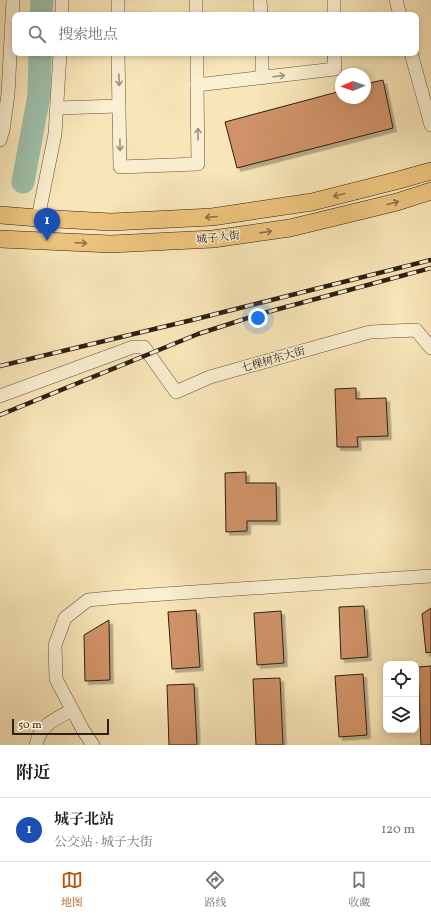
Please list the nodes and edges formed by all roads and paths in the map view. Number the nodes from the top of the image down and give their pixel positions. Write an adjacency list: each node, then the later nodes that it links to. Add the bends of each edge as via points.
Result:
1 (13, 0): 8 (street)
2 (62, 0): 9 (street)
3 (118, 0): 10 (street)
4 (196, 0): 11 (street)
5 (260, 0): 12 (street)
6 (334, 0): 13 (street)
7 (396, 0): 14 (street)
8 (12, 12)
9 (62, 12)
10 (118, 12)
11 (196, 12)
12 (261, 12)
13 (334, 12)
14 (399, 12)
15 (12, 19): 27 (street, via 8,94)
16 (60, 56): 25 (street)
17 (118, 56): 24 (street, one-way to 24)
18 (197, 56): 23 (street)
19 (262, 56): 22 (street)
20 (334, 56): 22 (street, one-way to 20, via 334,69)
21 (412, 56): 26 (street)
22 (262, 78): 23 (street)
23 (197, 86): 24 (street, one-way to 23, via 120,167 198,164)
24 (119, 106): 25 (street)
25 (57, 108): 31 (street, via 55,134)
26 (431, 125)
27 (0, 140)
28 (431, 171): 31 (main road, 城子大街, one-way to 31, via 312,202 212,217 111,222)
29 (431, 191): 32 (main road, 城子大街, one-way to 29, via 111,244 213,239 290,228 397,202)
30 (0, 215): 31 (main road, 城子大街)
31 (38, 218)
32 (0, 239)
33 (431, 348): 34 (street, 七棵树东大街, via 416,330 370,332 210,377 176,392 144,347 132,347)
34 (0, 396)
35 (431, 576): 36 (street, via 88,600 65,618 55,645 56,679)
36 (72, 710): 37 (street, via 48,723); 38 (street)
37 (36, 745)
38 (93, 745)

